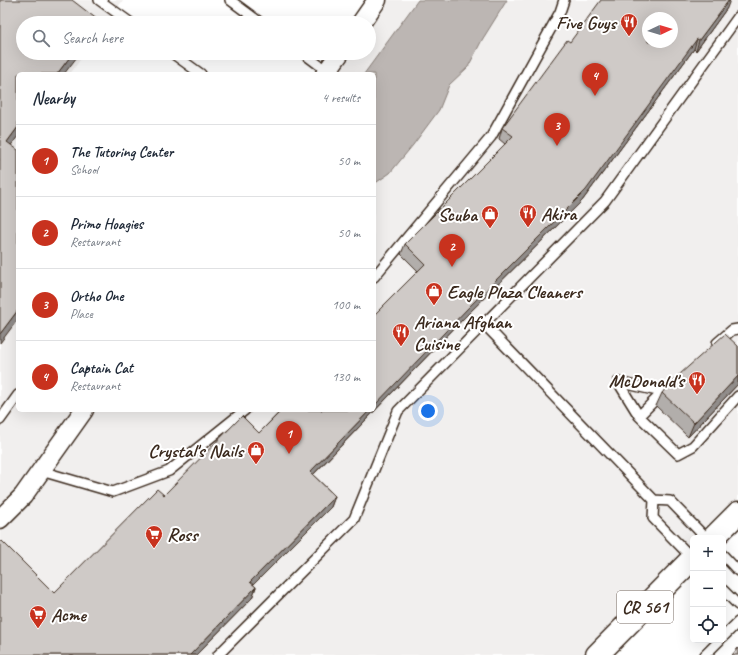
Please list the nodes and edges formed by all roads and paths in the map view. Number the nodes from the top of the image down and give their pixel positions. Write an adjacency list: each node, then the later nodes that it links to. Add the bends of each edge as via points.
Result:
1 (99, 0): 5 (lane)
2 (230, 0): 6 (lane)
3 (377, 0): 7 (street)
4 (564, 0): 14 (lane, via 560,12 491,137)
5 (121, 16)
6 (252, 16)
7 (366, 16)
8 (738, 17): 15 (lane, via 605,201)
9 (182, 60): 12 (lane)
10 (311, 60): 13 (lane)
11 (335, 60): 13 (street)
12 (198, 72)
13 (326, 72)
14 (376, 275)
15 (484, 324): 27 (lane); 41 (lane, via 398,411 354,519)
16 (738, 329): 17 (lane, via 732,330)
17 (709, 351)
18 (674, 382): 19 (lane)
19 (662, 392): 24 (lane); 24 (lane, via 618,382)
20 (738, 396): 24 (lane, via 693,446 678,454)
21 (16, 399): 25 (lane)
22 (83, 412): 26 (street)
23 (243, 412): 26 (lane, via 169,471 113,492)
24 (638, 416)
25 (0, 420)
26 (41, 471): 29 (street, via 23,496)
27 (654, 500): 30 (lane, via 670,501); 32 (lane, via 653,518)
28 (738, 513): 31 (main road)
29 (0, 519)
30 (703, 535)
31 (716, 535)
32 (690, 556)
33 (726, 558): 35 (lane)
34 (690, 562): 42 (main road, CR 561)
35 (738, 571)
36 (726, 593): 37 (lane)
37 (738, 605)
38 (738, 622): 39 (lane)
39 (726, 634)
40 (717, 643): 43 (lane)
41 (218, 655)
42 (597, 655)
43 (705, 655)

